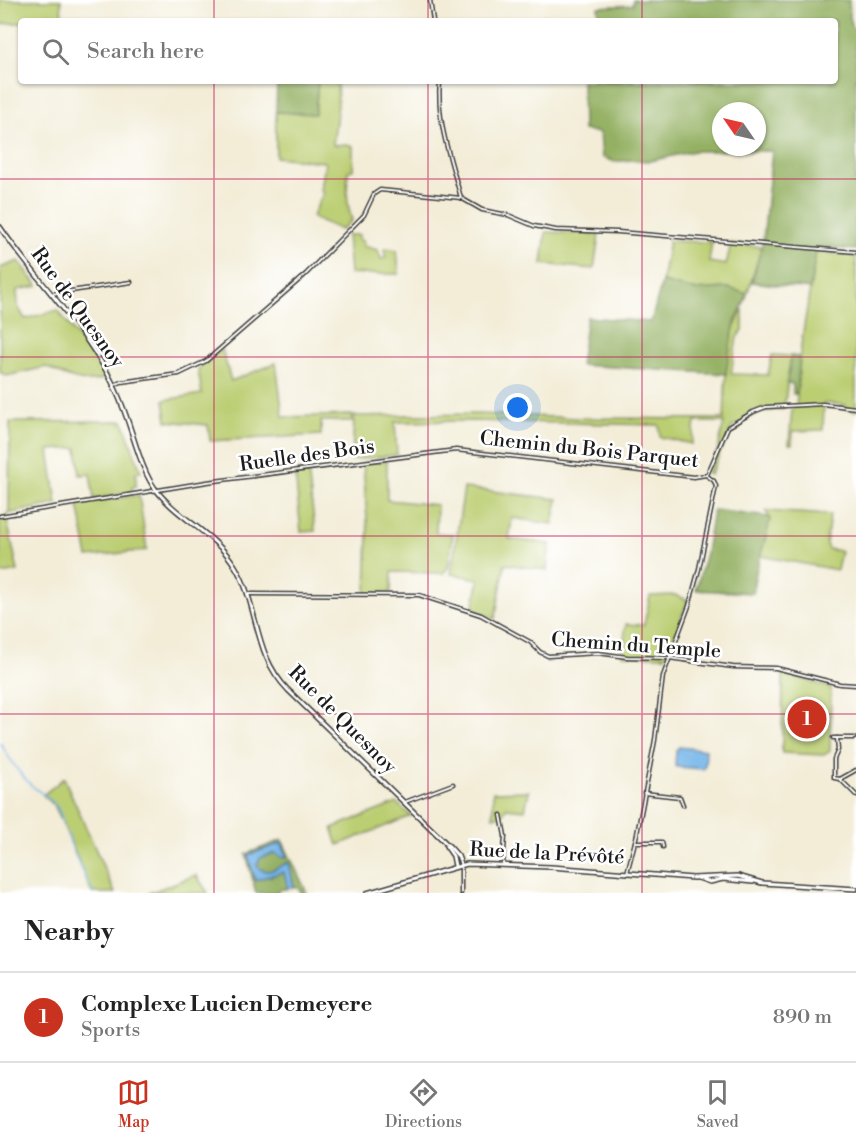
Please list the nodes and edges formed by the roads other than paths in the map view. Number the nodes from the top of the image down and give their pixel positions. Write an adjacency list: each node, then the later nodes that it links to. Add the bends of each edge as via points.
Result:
1 (430, 0): 2 (street)
2 (433, 18)
3 (440, 84): 4 (street, via 441,120)
4 (461, 198): 6 (street, via 482,210 556,230); 9 (street, via 378,191 366,212 296,283 200,365 179,374)
5 (0, 227): 8 (street, Rue de Quesnoy)
6 (856, 252)
7 (131, 282): 8 (street)
8 (51, 294): 9 (street, Rue de Quesnoy)
9 (114, 385): 13 (street, Rue de Quesnoy, via 145,473)
10 (856, 408): 12 (street, Chemin du Bois Parquet, via 823,404 758,410 727,428)
11 (462, 450): 12 (street, Chemin du Bois Parquet); 13 (street, Ruelle des Bois)
12 (706, 475): 16 (street, via 716,486 707,535 690,601)
13 (156, 490): 14 (street, Ruelle des Bois); 15 (street, Rue de Quesnoy, via 228,556)
14 (0, 516)
15 (247, 594): 16 (street, Chemin du Temple, via 419,595 478,613 548,656 595,653); 24 (street, Rue de Quesnoy, via 273,672)
16 (669, 658): 17 (street, Chemin du Temple, via 734,667 783,668); 22 (street)
17 (856, 685)
18 (854, 738): 20 (street, via 835,738 834,778)
19 (856, 770): 20 (street)
20 (840, 778): 23 (street)
21 (453, 784): 24 (street)
22 (644, 793): 25 (street, via 680,797); 28 (street)
23 (856, 795)
24 (404, 803): 27 (street, Rue de Quesnoy)
25 (683, 805)
26 (501, 815): 31 (street, via 505,836)
27 (436, 834): 30 (street, Rue de Quesnoy, via 456,853); 32 (street, Rue de Quesnoy, via 452,854)
28 (635, 842): 29 (street, via 662,842); 33 (street)
29 (663, 847)
30 (461, 864): 31 (street, Rue de la Prévôté); 32 (street, Rue de la Prévôté); 39 (street)
31 (503, 865): 33 (street, Rue de la Prévôté)
32 (455, 866): 34 (street, Rue de la Prévôté)
33 (627, 873): 35 (street, Rue de la Prévôté, via 710,882 723,879)
34 (384, 888): 37 (street, Rue de la Prévôté); 38 (street)
35 (836, 888): 36 (street, Rue de la Prévôté); 40 (street)
36 (856, 889)
37 (367, 893)
38 (386, 893)
39 (460, 893)
40 (836, 893)

